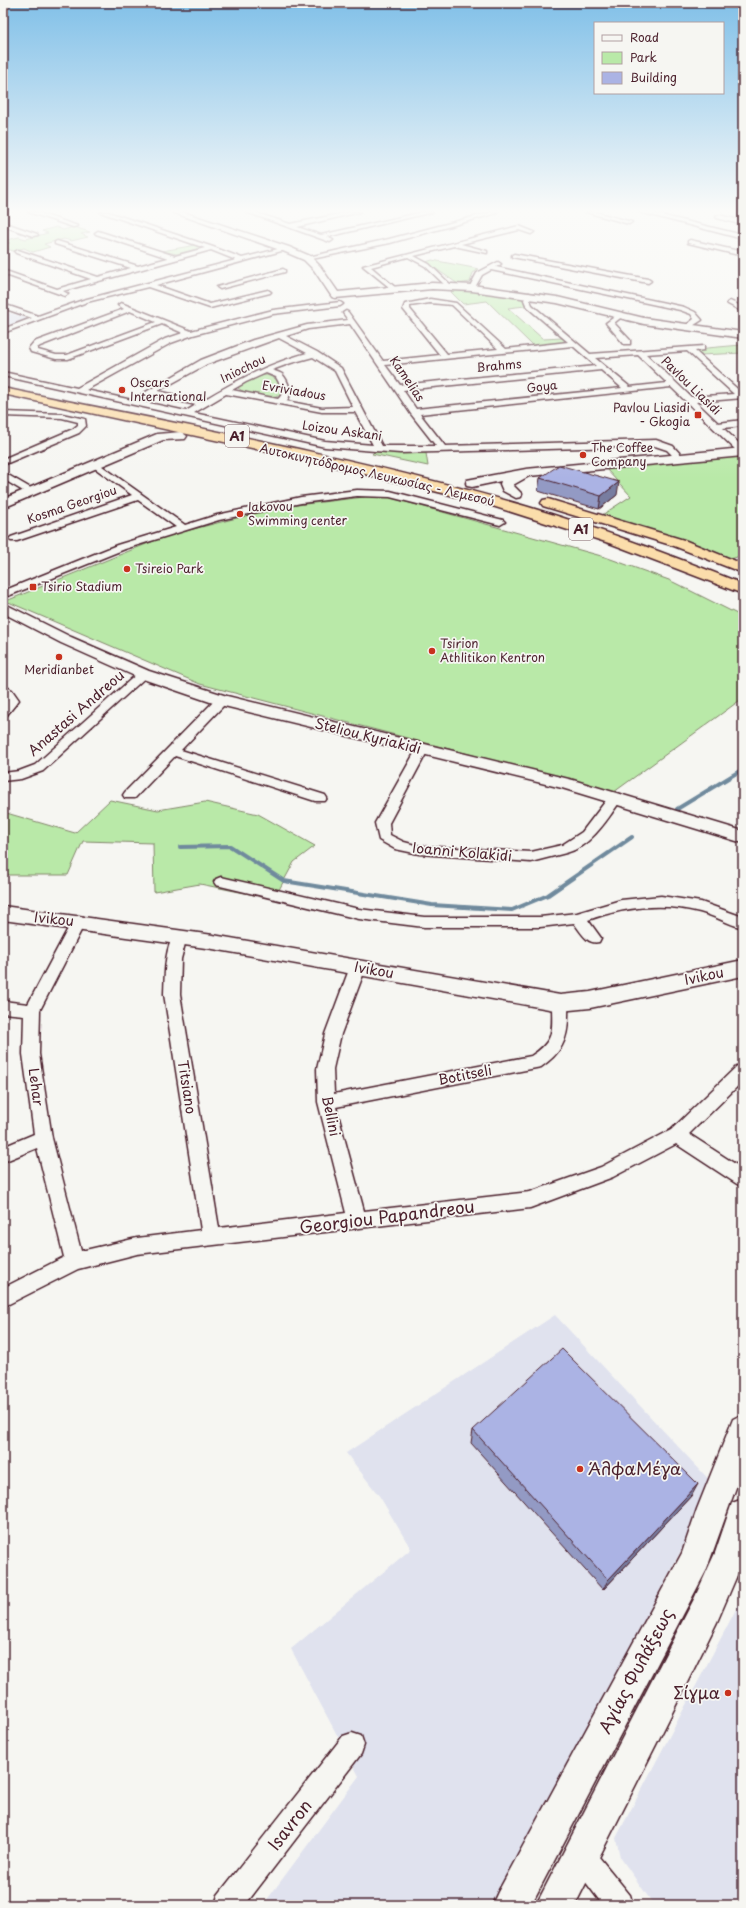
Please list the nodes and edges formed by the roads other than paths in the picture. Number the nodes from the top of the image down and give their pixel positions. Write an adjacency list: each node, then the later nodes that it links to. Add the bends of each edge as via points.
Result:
1 (85, 301): 19 (street)
2 (113, 301): 15 (street)
3 (196, 301): 4 (street, via 210,306)
4 (235, 301)
5 (338, 301): 12 (street, Kamelias)
6 (436, 301): 35 (street, via 407,305 406,309)
7 (447, 301): 31 (street, via 454,304)
8 (527, 301): 28 (street, via 529,306)
9 (561, 301): 18 (street)
10 (649, 301): 22 (street, via 693,313 698,320)
11 (282, 302): 16 (street)
12 (340, 304): 16 (street); 21 (street, Kamelias)
13 (743, 304): 17 (street, via 730,303)
14 (3, 306): 19 (street)
15 (130, 309): 20 (street); 20 (street, via 37,344 33,348 35,352 68,357)
16 (290, 310): 24 (street)
17 (743, 310)
18 (620, 315): 22 (street); 27 (street, via 610,323)
19 (38, 318): 23 (street)
20 (161, 322): 24 (street)
21 (352, 322): 25 (street, via 307,327); 36 (street, Kamelias)
22 (688, 328): 26 (street)
23 (3, 330)
24 (190, 333): 46 (street, via 168,341)
25 (279, 335): 33 (street); 49 (street, via 204,362)
26 (743, 335)
27 (627, 342)
28 (575, 344): 31 (street); 34 (street)
29 (701, 348): 30 (street)
30 (689, 350): 32 (street); 52 (street)
31 (504, 351): 35 (street)
32 (640, 353): 34 (street); 42 (street, Pavlou Liasidi)
33 (314, 354): 38 (street, Iniochou); 57 (street, via 338,370)
34 (590, 356): 37 (street)
35 (445, 357): 36 (street)
36 (382, 363): 44 (street, Kamelias)
37 (602, 368): 44 (street, Brahms); 45 (street)
38 (265, 370): 48 (street, Iniochou); 54 (street, via 279,376 287,392)
39 (3, 374): 46 (street, Loizou Askani)
40 (3, 379): 74 (highway, via 366,457 453,478)
41 (3, 385): 74 (highway, Αυτοκινητόδρομος Λευκωσίας - Λεμεσού / A1)
42 (672, 385): 45 (street, Goya); 53 (street, Pavlou Liasidi)
43 (176, 386): 50 (street)
44 (398, 388): 58 (street, Kamelias)
45 (628, 389): 58 (street, Goya)
46 (79, 390): 55 (street, Loizou Askani)
47 (3, 391): 73 (highway, Αυτοκινητόδρομος Λευκωσίας - Λεμεσού / A1)
48 (225, 391): 54 (street, Evriviadous); 56 (street, Iniochou)
49 (150, 392): 50 (street); 55 (street)
50 (160, 394): 56 (street)
51 (3, 396): 63 (highway)
52 (742, 396): 53 (street)
53 (688, 400): 62 (street, Pavlou Liasidi)
54 (281, 401): 57 (street, Evriviadous, via 322,410)
55 (132, 402): 60 (street, Loizou Askani)
56 (203, 404): 60 (street, Iniochou)
57 (359, 409): 65 (street)
58 (414, 412): 66 (street, Kamelias)
59 (3, 414): 69 (street, via 62,416 82,421 82,426 76,430)
60 (187, 414): 65 (street, Loizou Askani, via 325,444)
61 (743, 423): 62 (street)
62 (715, 426): 67 (street, Pavlou Liasidi)
63 (149, 430): 64 (highway); 70 (street, via 150,435 147,438)
64 (181, 436): 70 (street, via 161,437); 82 (highway, via 454,500)
65 (379, 449): 66 (street, Loizou Askani)
66 (443, 450): 68 (street, Loizou Askani, via 656,443 670,448)
67 (743, 452): 68 (street)
68 (680, 458): 71 (street)
69 (3, 462)
70 (100, 462): 75 (street); 77 (street)
71 (542, 471): 74 (street, via 526,472); 76 (street, via 514,478 506,484)
72 (3, 475): 75 (street)
73 (415, 482): 82 (highway); 86 (highway, Αυτοκινητόδρομος Λευκωσίας - Λεμεσού / A1, via 489,500 566,524 660,555)
74 (471, 485): 76 (highway); 80 (highway); 85 (highway, Αυτοκινητόδρομος Λευκωσίας - Λεμεσού / A1, via 668,550)
75 (31, 492): 78 (street)
76 (516, 494): 80 (highway)
77 (139, 496): 81 (street); 83 (street, Kosma Georgiou)
78 (3, 504)
79 (500, 522): 81 (street, via 390,494 357,493 285,502)
80 (622, 525): 84 (highway, via 679,543)
81 (184, 528): 87 (street, via 121,547)
82 (555, 529): 88 (highway, via 651,562)
83 (14, 538)
84 (743, 569)
85 (743, 580)
86 (743, 589)
87 (3, 594)
88 (743, 600)
89 (3, 607): 90 (street, Steliou Kyriakidi, via 66,640)
90 (143, 674): 92 (street, Steliou Kyriakidi); 96 (street, Anastasi Andreou, via 39,768 21,775)
91 (3, 689): 93 (street, via 13,700)
92 (222, 700): 94 (street, Steliou Kyriakidi); 95 (street)
93 (3, 712)
94 (422, 750): 98 (street, Steliou Kyriakidi); 98 (street, Ioanni Kolakidi, via 382,823 384,836 400,846 419,850 532,857 566,850 587,836)
95 (173, 751): 97 (street); 99 (street)
96 (3, 776)
97 (130, 795)
98 (616, 797): 100 (street, Steliou Kyriakidi)
99 (320, 798)
100 (743, 837)
101 (221, 882): 103 (street, via 359,914 424,922 546,921)
102 (3, 913): 104 (street, Ivikou)
103 (578, 918): 105 (street, via 619,905 654,901 687,903 708,908); 107 (street)
104 (79, 921): 106 (street, Ivikou); 112 (street, Lehar)
105 (743, 923)
106 (180, 936): 108 (street, Ivikou); 120 (street, Titsiano, via 173,959 172,994)
107 (594, 938)
108 (358, 967): 110 (street, Ivikou); 114 (street, Bellini, via 333,1034 325,1069)
109 (743, 968): 110 (street, Ivikou, via 590,1000)
110 (560, 1003): 114 (street, Botitseli, via 558,1041 551,1053 535,1062)
111 (3, 1007): 112 (street)
112 (32, 1010): 116 (street, Lehar, via 31,1054)
113 (743, 1071): 115 (street, Georgiou Papandreou)
114 (326, 1102): 119 (street, Bellini)
115 (676, 1135): 118 (street); 119 (street, Georgiou Papandreou, via 607,1172 530,1200)
116 (43, 1138): 117 (street); 121 (street, Lehar)
117 (3, 1155)
118 (743, 1179)
119 (357, 1220): 120 (street, Georgiou Papandreou)
120 (211, 1237): 121 (street, Georgiou Papandreou, via 137,1246)
121 (74, 1261): 122 (street, Georgiou Papandreou)
122 (3, 1298)
123 (743, 1430): 124 (street, Αγίας Φυλάξεως)
124 (734, 1521): 126 (street, Αγίας Φυλάξεως, via 727,1562 628,1766); 128 (street, Αγίας Φυλάξεως, via 695,1560)
125 (352, 1745): 127 (street, Isavron)
126 (581, 1855): 129 (street, Αγίας Φυλάξεως); 130 (street)
127 (228, 1905)
128 (511, 1905)
129 (555, 1905)
130 (620, 1905)

